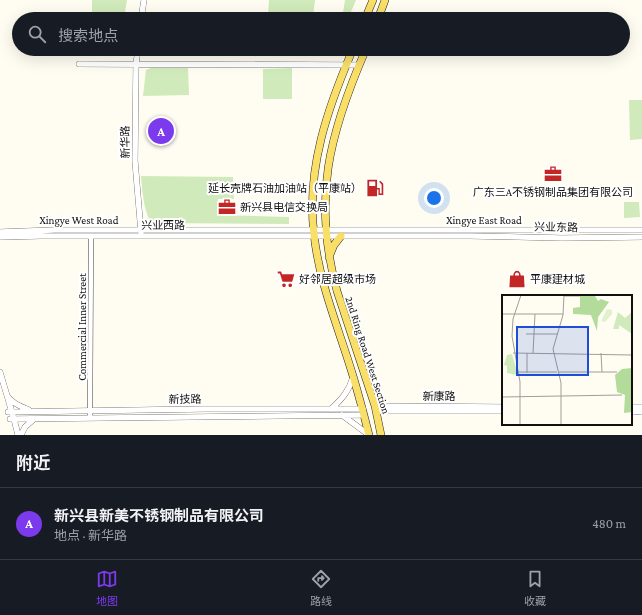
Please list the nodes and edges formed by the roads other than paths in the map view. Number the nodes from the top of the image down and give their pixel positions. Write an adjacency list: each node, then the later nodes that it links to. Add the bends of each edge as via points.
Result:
1 (144, 0): 4 (street)
2 (373, 0): 5 (main road)
3 (385, 0): 6 (main road)
4 (142, 12)
5 (368, 12)
6 (381, 12)
7 (137, 56): 11 (street, 新华路)
8 (350, 56): 12 (main road, 2nd Ring Road West Section)
9 (363, 56): 13 (main road, 2nd Ring Road West Section)
10 (79, 64): 11 (street)
11 (136, 64): 12 (street); 17 (street, 新华路, via 136,160)
12 (346, 64): 13 (street); 16 (main road, 2nd Ring Road West Section, via 322,130 314,184)
13 (359, 65): 18 (main road, 2nd Ring Road West Section, via 334,136 325,184)
14 (642, 230): 18 (street, Xingye East Road)
15 (0, 232): 17 (street, Xingye West Road, via 54,230)
16 (314, 232): 17 (street, Xingye West Road); 18 (street, Xingye West Road); 25 (main road, 2nd Ring Road West Section, via 321,275)
17 (141, 233): 19 (street, 兴业西路)
18 (325, 233): 20 (street, 兴业东路); 23 (main road, 2nd Ring Road West Section)
19 (91, 236): 21 (street, 兴业西路); 31 (street, Commercial Inner Street)
20 (341, 236): 22 (street, 兴业东路); 23 (main road, via 334,244)
21 (0, 237)
22 (642, 238)
23 (329, 258): 29 (main road, 2nd Ring Road West Section, via 337,291)
24 (0, 372): 27 (street)
25 (353, 377): 30 (street, via 343,398); 35 (main road, 2nd Ring Road West Section)
26 (0, 384): 34 (street)
27 (7, 394): 32 (street, via 10,400); 34 (street)
28 (502, 406): 29 (street, 新康路)
29 (375, 408): 33 (street, 新康路); 44 (main road, 2nd Ring Road West Section)
30 (331, 409): 31 (street, 新技路); 35 (street, 新技路)
31 (90, 410): 32 (street, 新技路); 37 (street, Commercial Inner Street)
32 (34, 411): 34 (street, 新技路)
33 (502, 411)
34 (10, 412): 38 (street)
35 (363, 412): 36 (street, 新技路); 43 (main road, 2nd Ring Road West Section)
36 (342, 415): 37 (street, 新技路); 43 (street)
37 (90, 418): 39 (street, 新技路)
38 (12, 419): 39 (street, 新技路); 40 (street); 41 (street)
39 (34, 419): 42 (street)
40 (14, 435)
41 (18, 435)
42 (21, 435)
43 (369, 435)
44 (381, 435)

